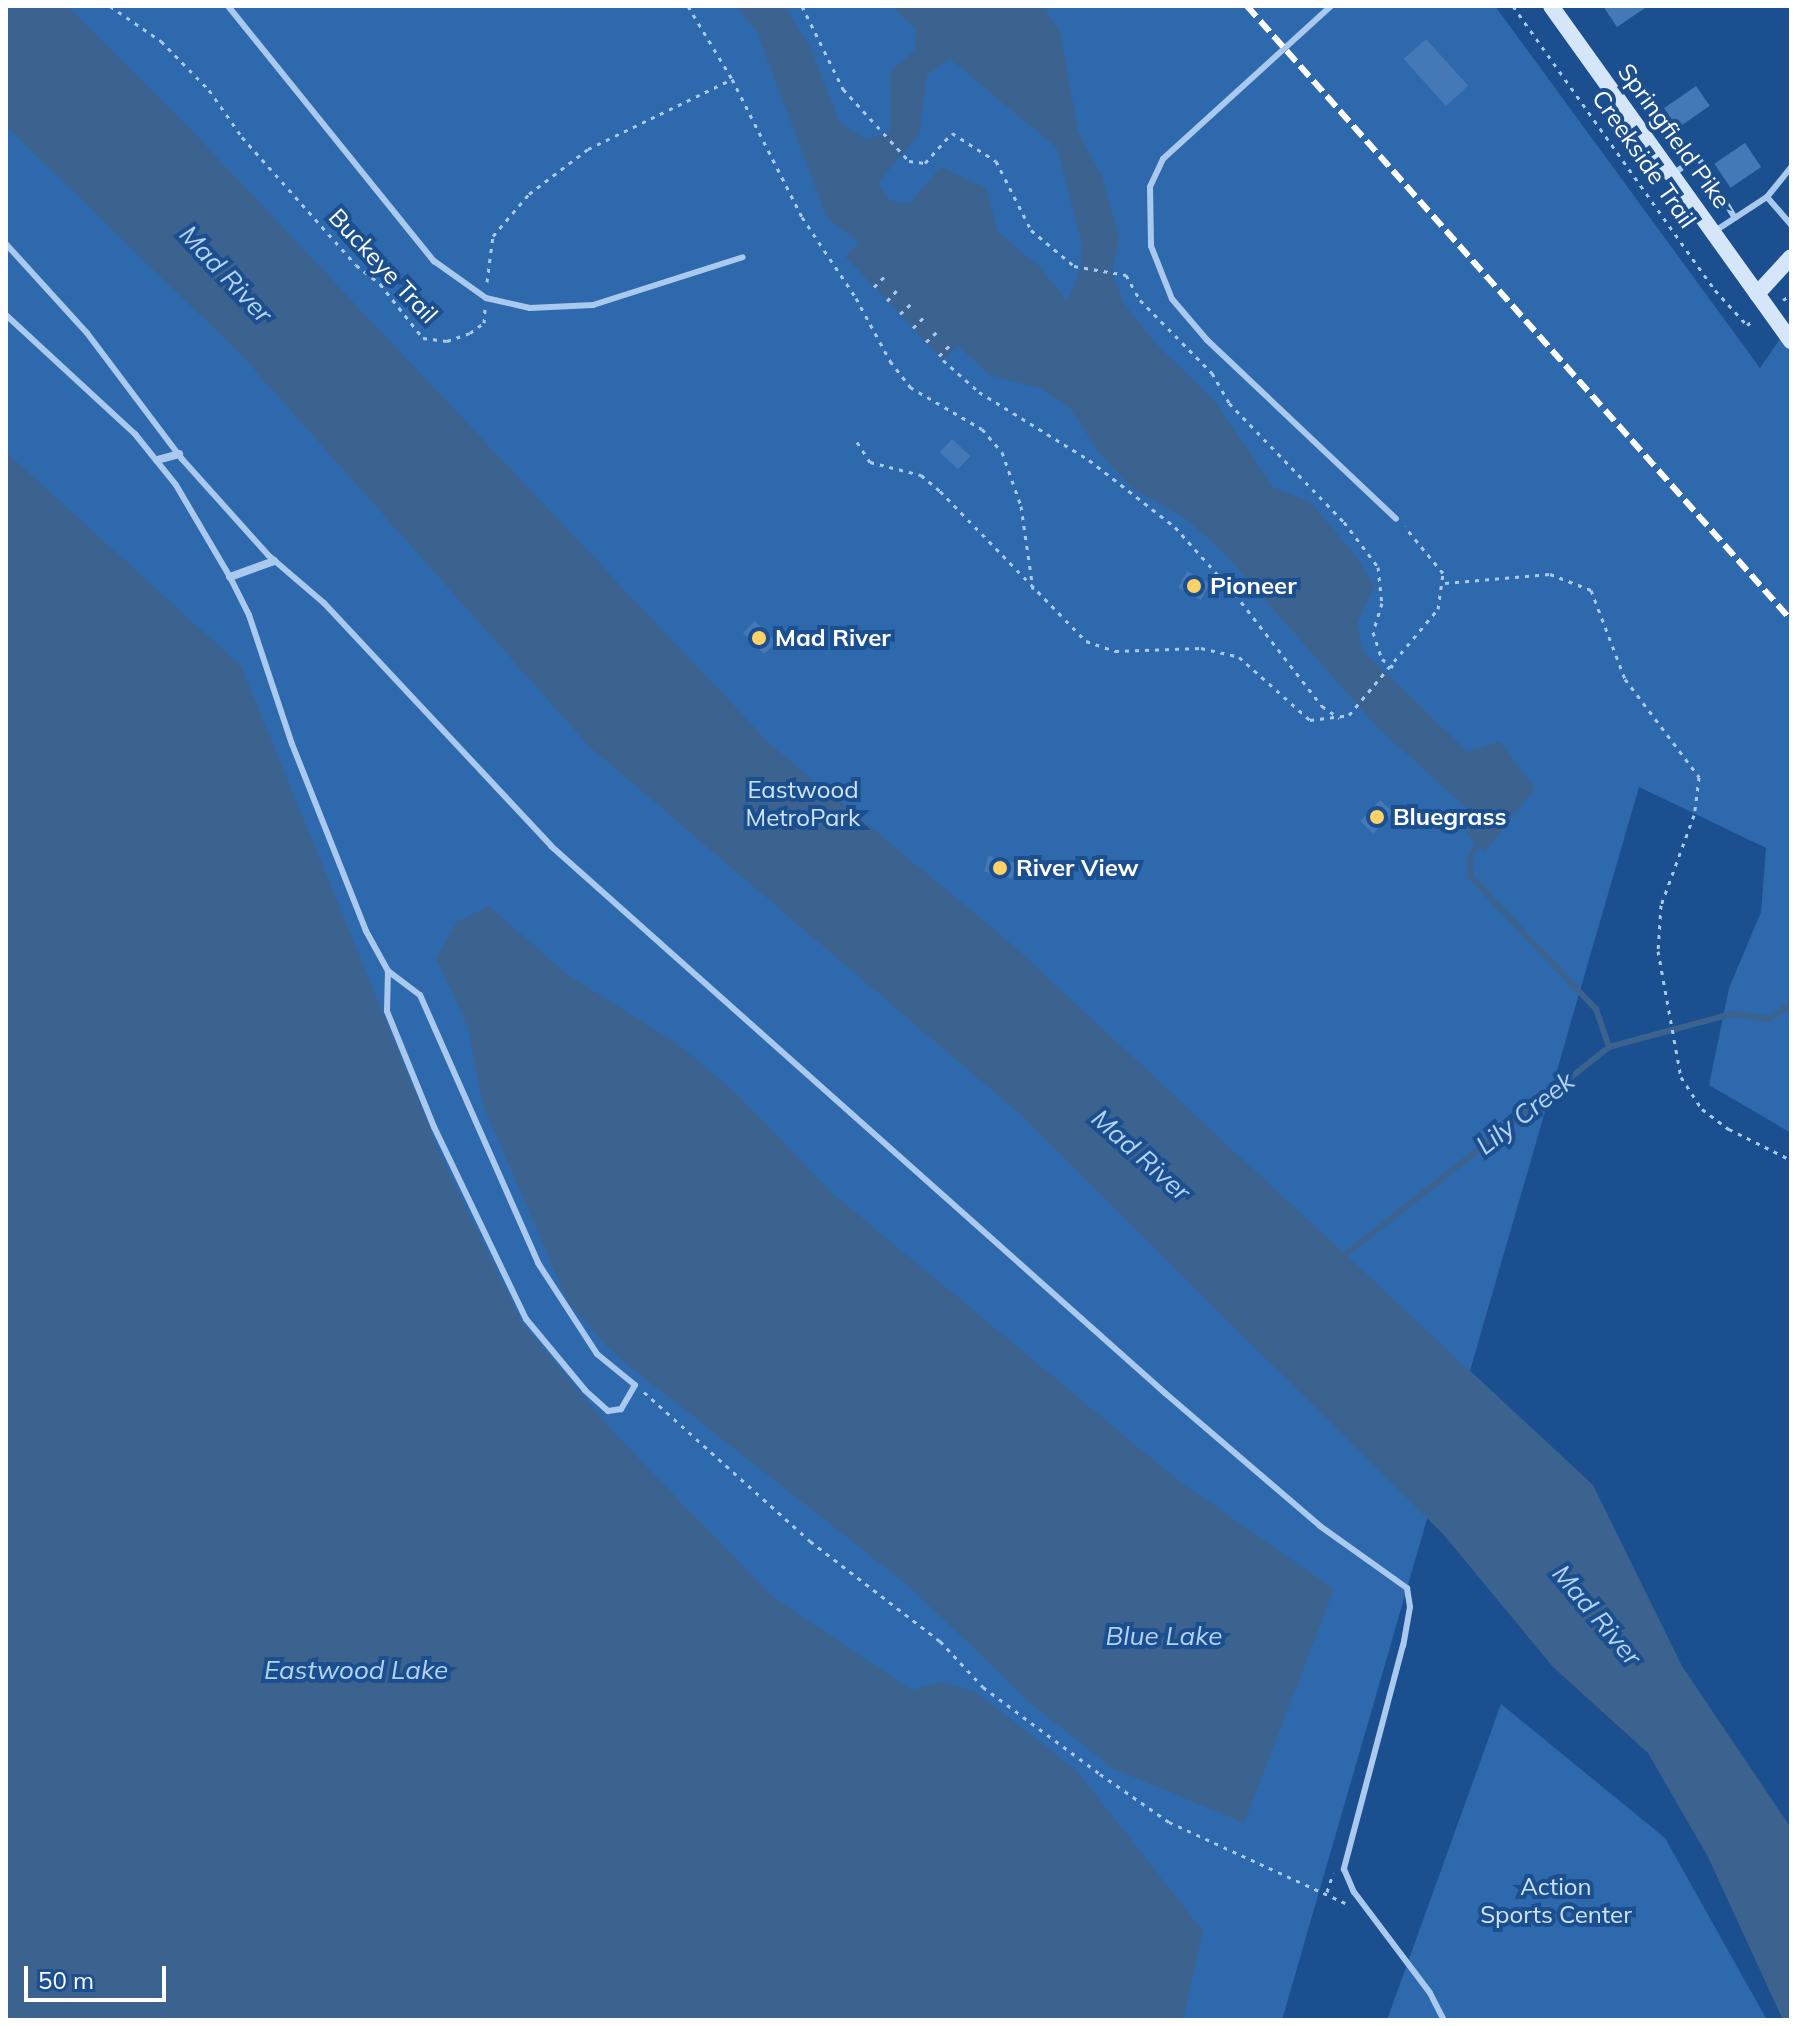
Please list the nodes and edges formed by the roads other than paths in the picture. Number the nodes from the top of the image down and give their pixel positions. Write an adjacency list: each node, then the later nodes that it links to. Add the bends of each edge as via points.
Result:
1 (228, 6): 11 (lane, via 434,261 486,298 530,308 593,305)
2 (1331, 6): 18 (lane, via 1163,159 1150,187 1151,246 1172,299 1207,340)
3 (1551, 6): 5 (main road, Springfield Pike)
4 (1791, 167): 6 (lane)
5 (1672, 175): 7 (lane, via 1698,157); 9 (main road, Springfield Pike)
6 (1767, 197): 7 (lane); 8 (lane)
7 (1735, 218): 9 (lane)
8 (1791, 225)
9 (1713, 233): 13 (main road, Springfield Pike)
10 (6, 244): 16 (lane, via 96,343)
11 (743, 257)
12 (1791, 257): 13 (main road)
13 (1757, 294): 15 (main road, Springfield Pike)
14 (6, 315): 17 (lane)
15 (1791, 341)
16 (179, 454): 17 (street); 19 (lane)
17 (157, 460): 20 (lane)
18 (1396, 519)
19 (274, 561): 20 (street); 22 (lane, via 324,603 590,882 1278,1490 1407,1588 1410,1607 1403,1645 1344,1856 1349,1883)
20 (230, 577): 21 (lane, via 249,615 292,744 366,931)
21 (388, 971): 21 (lane, via 387,1011 434,1127 526,1319 608,1411 621,1409 635,1385 597,1354 568,1314 538,1263 420,995)
22 (1444, 2020)

